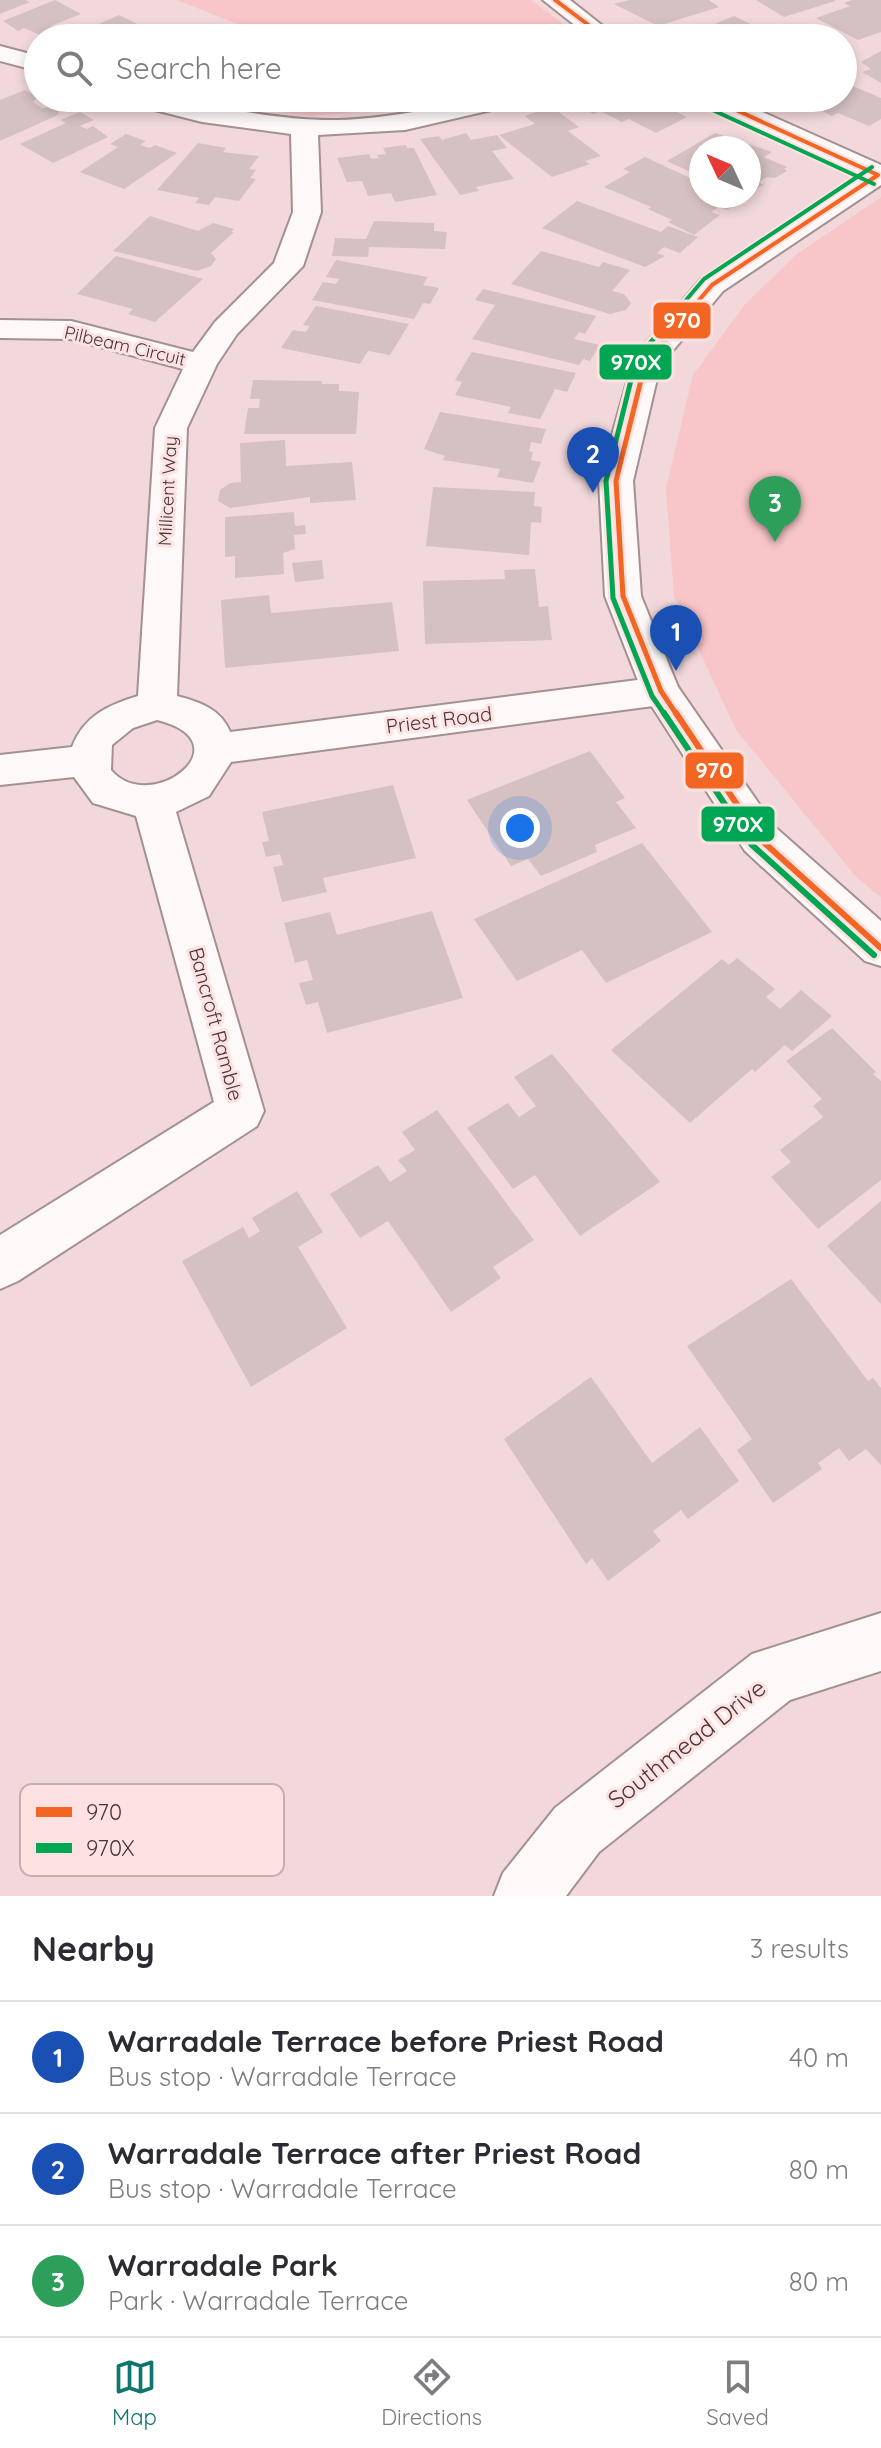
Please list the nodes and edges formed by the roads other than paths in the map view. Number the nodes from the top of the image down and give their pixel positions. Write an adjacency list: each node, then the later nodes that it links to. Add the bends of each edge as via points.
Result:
1 (555, 0): 2 (street)
2 (587, 24)
3 (0, 53): 4 (street)
4 (24, 60)
5 (187, 112): 8 (street)
6 (451, 112): 8 (street, via 402,123)
7 (741, 112): 9 (street)
8 (304, 128): 11 (street, Millicent Way, via 307,212 288,266 226,328)
9 (880, 174): 12 (street, via 712,285 645,364 616,481 623,596)
10 (0, 329): 11 (street, Pilbeam Circuit, via 71,330)
11 (201, 364): 13 (street, Millicent Way, via 171,428)
12 (661, 691): 14 (street, Priest Road); 18 (street, via 760,839)
13 (157, 706): 14 (street, via 181,708 200,717 213,731); 15 (street, via 117,717 92,744)
14 (217, 749): 17 (street, via 212,767 198,784)
15 (89, 760): 16 (street); 17 (street, via 94,778 108,792 128,801)
16 (0, 770)
17 (153, 802): 19 (street, Bancroft Ramble, via 240,1111)
18 (881, 948)
19 (0, 1264)
20 (881, 1642): 21 (street, Southmead Drive, via 773,1675 577,1830)
21 (526, 1896)

